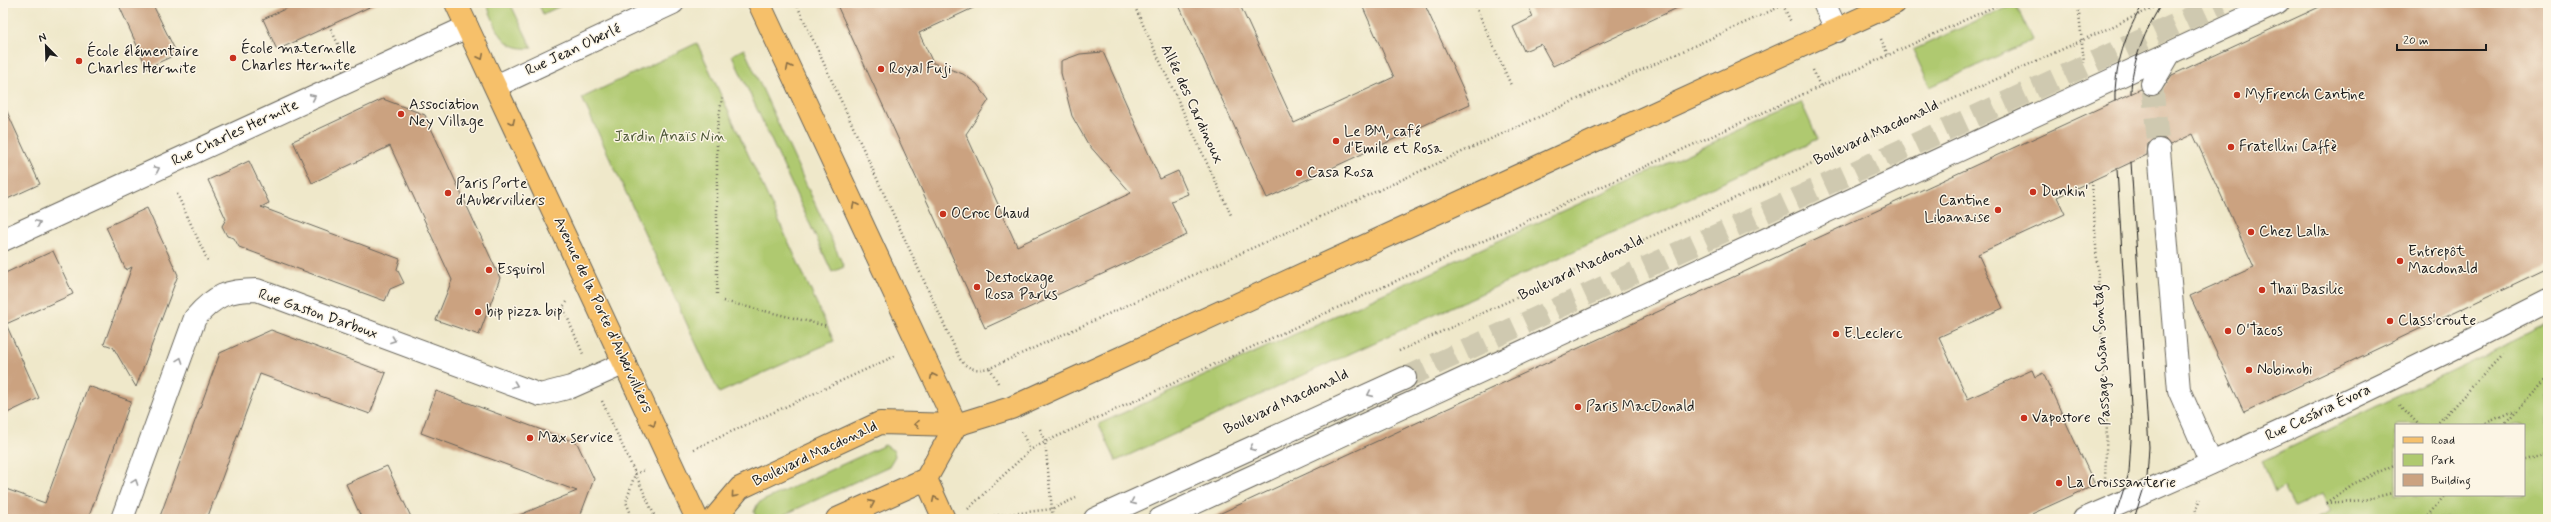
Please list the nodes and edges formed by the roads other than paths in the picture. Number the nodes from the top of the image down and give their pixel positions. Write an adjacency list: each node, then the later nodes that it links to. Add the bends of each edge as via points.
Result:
1 (456, 3): 7 (main road, Avenue de la Porte d'Aubervilliers)
2 (673, 3): 11 (street, Rue Jean Oberlé)
3 (759, 3): 17 (main road, one-way to 3)
4 (1824, 3): 8 (street)
5 (1895, 3): 8 (main road, Boulevard Macdonald)
6 (2278, 3): 9 (street)
7 (467, 27): 11 (main road, Avenue de la Porte d'Aubervilliers, one-way to 11); 13 (street, Rue Charles Hermite, one-way to 7)
8 (1837, 30): 17 (main road, Boulevard Macdonald, via 1026,401)
9 (2170, 53): 10 (street); 26 (street)
10 (2152, 84)
11 (496, 86): 15 (main road, Avenue de la Porte d'Aubervilliers, one-way to 15)
12 (2159, 150): 18 (street, via 2179,390)
13 (3, 240)
14 (2548, 301): 18 (street, Rue Cesária Évora, via 2430,361)
15 (625, 364): 20 (street, Rue Gaston Darboux, one-way to 15, via 195,318 207,304 223,294 239,290 258,290 540,395 571,386); 21 (main road, Avenue de la Porte d'Aubervilliers, one-way to 21)
16 (1405, 378): 25 (street, one-way to 25)
17 (956, 424): 19 (main road); 22 (main road, Boulevard Macdonald, one-way to 22, via 880,423 740,488)
18 (2212, 463): 27 (street, Rue Cesária Évora)
19 (926, 479): 23 (main road, one-way to 19); 24 (main road, one-way to 19)
20 (122, 519)
21 (697, 519)
22 (714, 519)
23 (837, 519)
24 (944, 519)
25 (1096, 519)
26 (1160, 519)
27 (2084, 519)

